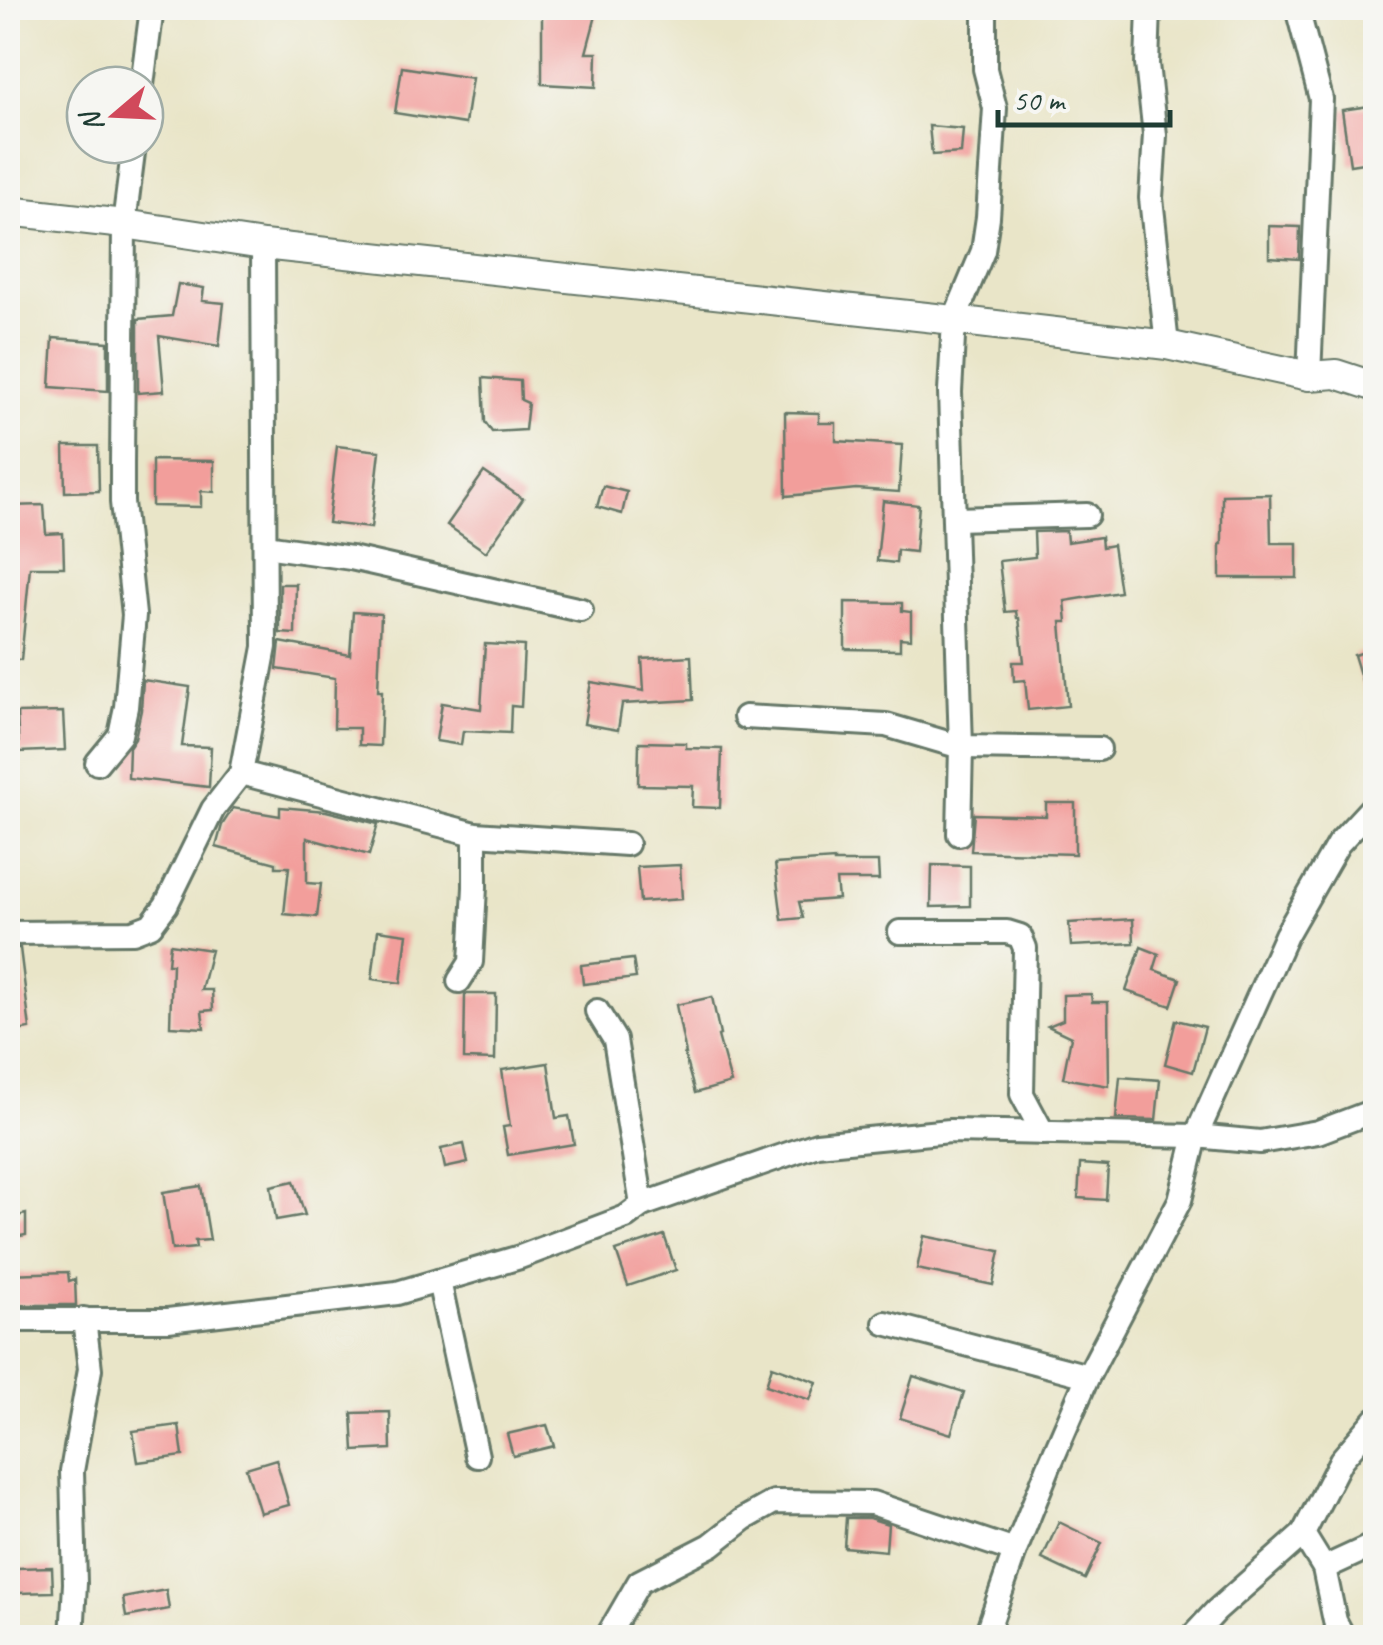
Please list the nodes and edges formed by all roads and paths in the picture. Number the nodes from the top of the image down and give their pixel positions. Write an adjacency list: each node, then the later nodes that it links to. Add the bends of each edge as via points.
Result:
1 (152, 8): 5 (street)
2 (985, 8): 10 (street, via 985,69 995,108 988,217 984,252)
3 (1149, 8): 11 (street, via 1151,198)
4 (1297, 8): 12 (street, via 1321,99)
5 (145, 65)
6 (131, 165): 8 (street)
7 (8, 211): 8 (street)
8 (124, 224): 9 (street); 21 (street, via 122,502 134,615 120,735)
9 (263, 245): 10 (street); 16 (street)
10 (954, 320): 11 (street); 15 (street)
11 (1167, 345): 12 (street)
12 (1309, 376): 13 (street, via 1336,374)
13 (1376, 388)
14 (1087, 515): 15 (street)
15 (956, 519): 19 (street)
16 (265, 546): 17 (street, via 351,558); 22 (street, via 266,647)
17 (581, 610)
18 (745, 717): 19 (street, via 886,725)
19 (960, 747): 20 (street); 25 (street)
20 (1099, 749)
21 (97, 763)
22 (241, 773): 24 (street); 28 (street, via 213,809 152,925 133,932)
23 (1376, 803): 33 (street, via 1338,844 1286,936)
24 (475, 834): 26 (street); 29 (street, via 471,962)
25 (959, 834)
26 (626, 844)
27 (900, 932): 32 (street, via 1020,936 1022,1094)
28 (8, 933)
29 (459, 981)
30 (596, 1011): 34 (street, via 615,1040)
31 (1376, 1110): 33 (street, via 1318,1132 1260,1142)
32 (1043, 1133): 33 (street); 34 (street, via 950,1131 816,1144)
33 (1196, 1136): 39 (street, via 1180,1200)
34 (642, 1206): 35 (street, via 520,1257)
35 (439, 1281): 36 (street, via 398,1293 168,1320); 41 (street)
36 (84, 1319): 37 (street); 47 (street, via 90,1369 72,1471)
37 (8, 1320)
38 (885, 1324): 39 (street)
39 (1088, 1376): 44 (street)
40 (1376, 1420): 42 (street, via 1341,1460)
41 (477, 1456)
42 (1303, 1534): 45 (street); 49 (street)
43 (1376, 1544): 45 (street)
44 (1015, 1551): 46 (street, via 872,1503 774,1502 712,1545 639,1582); 48 (street)
45 (1324, 1568): 50 (street)
46 (610, 1632)
47 (72, 1638)
48 (985, 1638)
49 (1191, 1638)
50 (1344, 1638)

